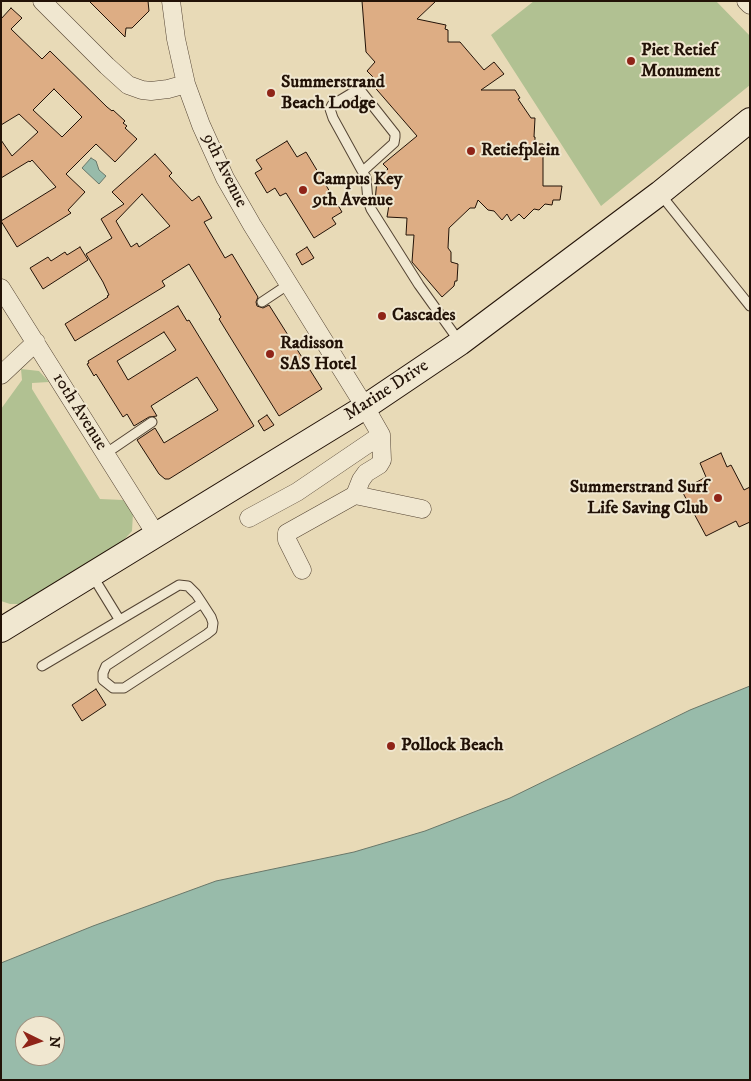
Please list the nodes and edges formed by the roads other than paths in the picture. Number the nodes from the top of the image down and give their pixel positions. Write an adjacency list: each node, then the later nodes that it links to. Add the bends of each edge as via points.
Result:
1 (42, 1): 5 (street, via 128,84 151,91)
2 (171, 1): 5 (street, 9th Avenue)
3 (746, 1): 4 (street)
4 (750, 5)
5 (186, 84): 9 (street, 9th Avenue, via 225,178)
6 (750, 120): 8 (main road, Marine Drive)
7 (363, 170): 7 (lane, via 330,109 334,102 358,90 395,134 394,143); 14 (lane, via 371,209 419,286)
8 (660, 194): 12 (lane); 14 (main road, Marine Drive)
9 (289, 284): 11 (lane); 16 (street, 9th Avenue)
10 (1, 288): 13 (street, 10th Avenue)
11 (262, 302)
12 (750, 306)
13 (36, 342): 15 (street); 19 (street, 10th Avenue)
14 (460, 343): 16 (main road, Marine Drive)
15 (1, 375)
16 (366, 407): 18 (street, 9th Avenue); 23 (main road, Marine Drive)
17 (152, 422): 19 (lane)
18 (381, 435): 20 (street, via 382,460 366,473); 22 (street, via 297,492)
19 (97, 446): 23 (street, 10th Avenue)
20 (355, 495): 21 (street); 24 (street, via 287,533 287,540)
21 (422, 509)
22 (249, 518)
23 (157, 536): 25 (main road, Marine Drive)
24 (302, 570)
25 (92, 575): 27 (lane); 28 (main road, Marine Drive)
26 (202, 602): 26 (lane, via 213,623 207,634 124,688 114,688 103,680 104,668 109,663); 27 (lane, via 191,589 182,585)
27 (119, 619): 29 (lane)
28 (2, 629)
29 (42, 666)

